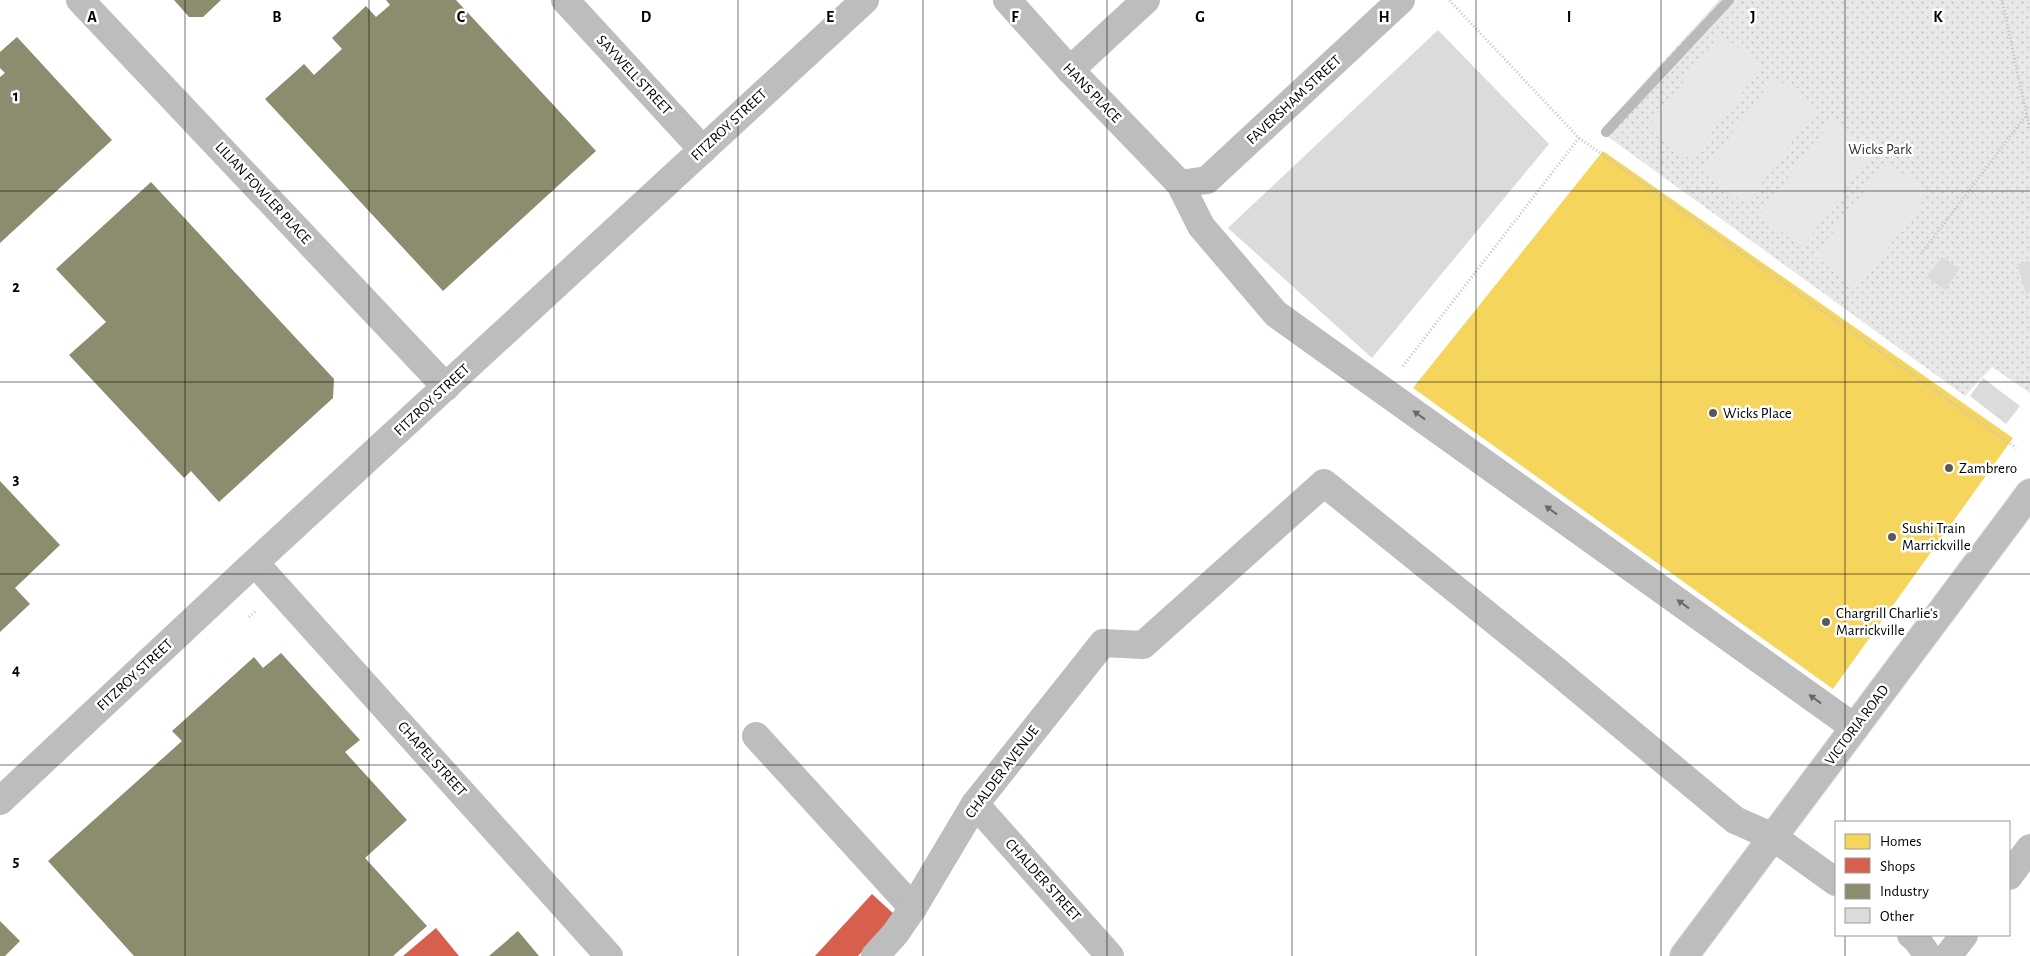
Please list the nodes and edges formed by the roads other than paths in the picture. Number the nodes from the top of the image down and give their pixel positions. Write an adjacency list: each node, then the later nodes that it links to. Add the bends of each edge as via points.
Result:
1 (80, 0): 10 (street, LILIAN FOWLER PLACE)
2 (565, 0): 8 (street, SAYWELL STREET)
3 (865, 0): 8 (street, FITZROY STREET)
4 (1007, 0): 7 (street, HANS PLACE)
5 (1146, 0): 7 (street)
6 (1401, 0): 9 (street, FAVERSHAM STREET, via 1207,180)
7 (1070, 70): 9 (street, HANS PLACE)
8 (703, 150): 10 (street, FITZROY STREET)
9 (1180, 184): 13 (street, HANS PLACE, one-way to 9, via 1276,314 1200,226)
10 (446, 387): 12 (street, FITZROY STREET)
11 (2030, 493): 13 (street, VICTORIA ROAD)
12 (255, 563): 15 (street, FITZROY STREET); 24 (street, CHAPEL STREET)
13 (1855, 728): 17 (street, VICTORIA ROAD)
14 (756, 736): 21 (street)
15 (0, 801)
16 (975, 804): 17 (street, CHALDER AVENUE, via 1103,644 1143,645 1324,483 1735,820); 21 (street, CHALDER AVENUE); 26 (street, CHALDER STREET)
17 (1773, 837): 20 (street); 27 (street, VICTORIA ROAD)
18 (2030, 848): 19 (street)
19 (2010, 875)
20 (1835, 881)
21 (913, 908): 25 (street, CHALDER AVENUE)
22 (1912, 936): 28 (street)
23 (1963, 936): 29 (street)
24 (609, 956)
25 (876, 956)
26 (1110, 956)
27 (1684, 956)
28 (1928, 956)
29 (1948, 956)

